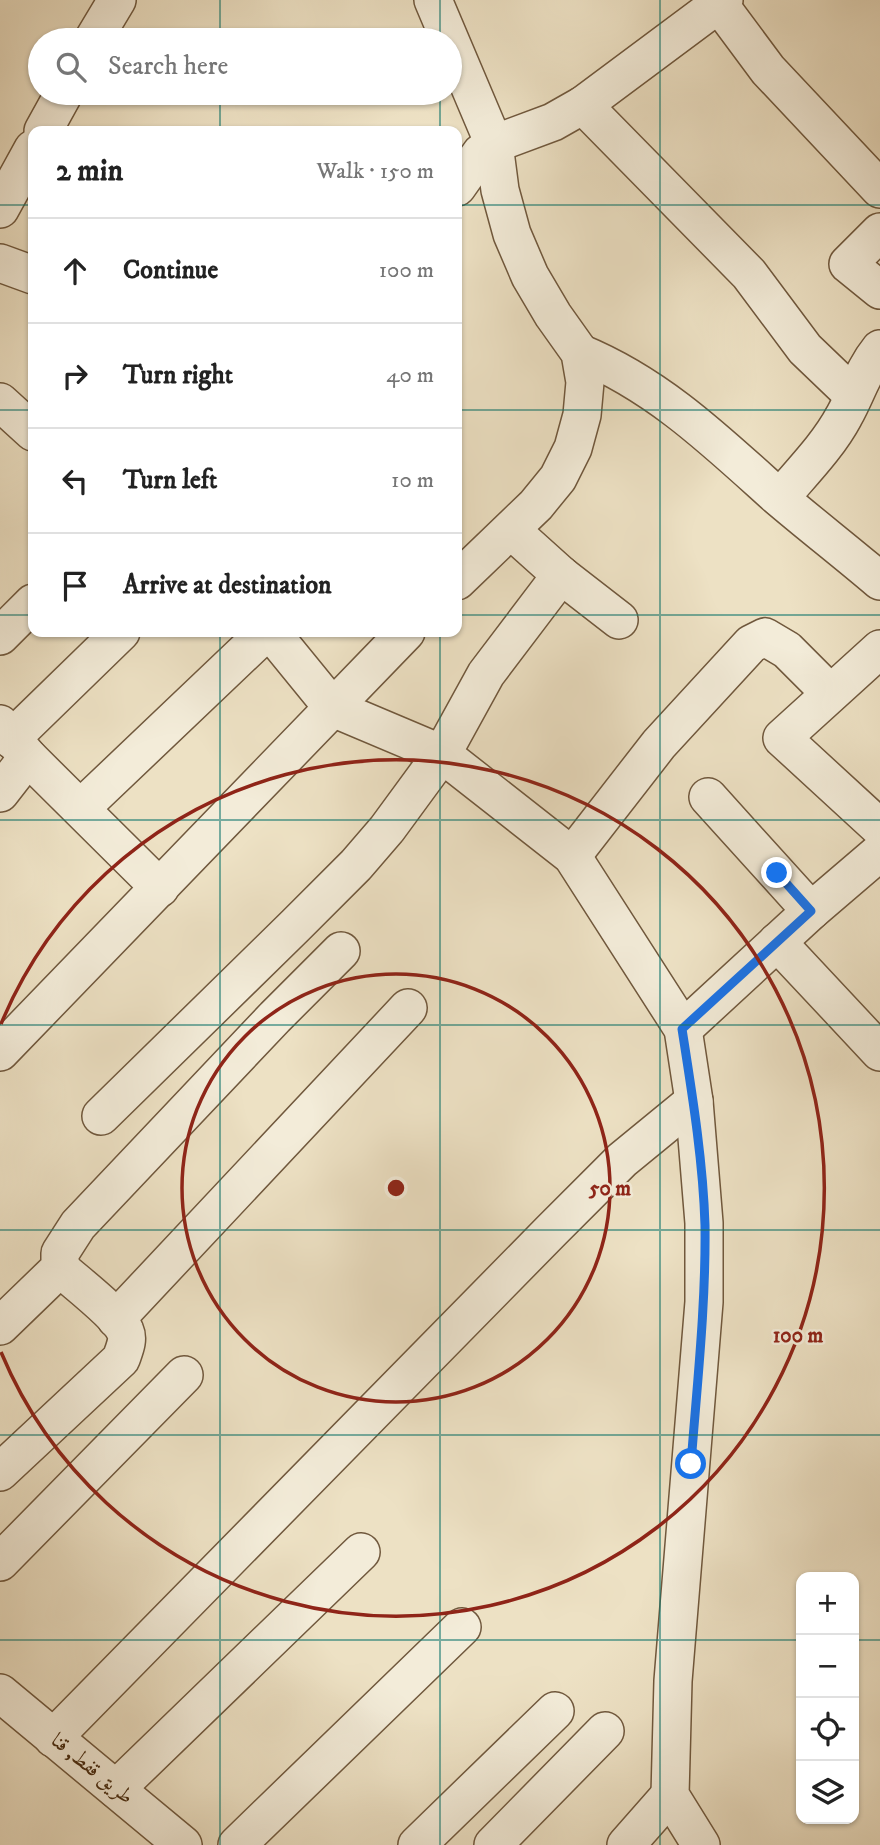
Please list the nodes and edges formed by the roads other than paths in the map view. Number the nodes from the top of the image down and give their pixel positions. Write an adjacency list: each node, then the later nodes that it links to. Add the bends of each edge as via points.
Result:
1 (117, 0): 4 (street)
2 (722, 2): 8 (street); 13 (street, via 768,70)
3 (445, 5): 5 (street)
4 (100, 28)
5 (453, 28)
6 (462, 53): 10 (street)
7 (57, 105): 9 (street)
8 (583, 105): 10 (street, via 553,122); 21 (street, via 749,274 805,349)
9 (46, 126)
10 (494, 144): 12 (street, via 481,153); 20 (street, via 512,234 530,276)
11 (28, 158): 14 (street)
12 (462, 180)
13 (880, 189)
14 (0, 209)
15 (880, 232): 18 (street, via 848,264)
16 (0, 264): 17 (street)
17 (28, 273)
18 (880, 290)
19 (880, 349): 21 (street)
20 (580, 353): 22 (street, via 612,366 682,411); 23 (street, via 585,382 573,448 558,478)
21 (853, 395): 22 (street, via 835,432)
22 (780, 498): 26 (street)
23 (511, 530): 24 (street); 25 (street)
24 (561, 575): 28 (street); 38 (street, via 486,674)
25 (462, 576)
26 (880, 581)
27 (28, 608): 29 (street)
28 (619, 620)
29 (0, 636)
30 (116, 637): 37 (street)
31 (264, 637): 41 (street)
32 (273, 637): 36 (street)
33 (400, 637): 36 (street)
34 (880, 649): 35 (street)
35 (830, 693): 42 (street, via 782,738); 43 (street, via 777,643 765,637 751,644 659,744)
36 (333, 708): 38 (street); 45 (street)
37 (13, 740): 39 (street); 41 (street)
38 (442, 754): 43 (street); 54 (street, via 356,864)
39 (0, 793)
40 (708, 797): 46 (street)
41 (81, 808): 45 (street)
42 (880, 828)
43 (572, 856): 50 (street)
44 (873, 871): 46 (street)
45 (160, 888): 51 (street)
46 (811, 911): 47 (street)
47 (777, 942): 50 (street); 52 (street)
48 (341, 951): 55 (street, via 78,1225 60,1253)
49 (408, 1008): 56 (street)
50 (682, 1029): 53 (street)
51 (0, 1052)
52 (880, 1052)
53 (694, 1101): 66 (street, via 622,1160); 68 (street, via 705,1223 704,1302 673,1681)
54 (101, 1116)
55 (60, 1268): 56 (street); 57 (street)
56 (116, 1319): 59 (street, via 126,1332 121,1359)
57 (0, 1326)
58 (184, 1375): 61 (street)
59 (0, 1472)
60 (361, 1552): 67 (street)
61 (0, 1562)
62 (462, 1627): 70 (street)
63 (0, 1693): 66 (street, طريق قفط, قنا)
64 (555, 1711): 71 (street)
65 (605, 1731): 72 (street)
66 (53, 1738): 67 (street, طريق قفط, قنا)
67 (116, 1789): 69 (street, طريق قفط, قنا)
68 (670, 1795): 73 (street); 74 (street)
69 (183, 1845)
70 (236, 1845)
71 (417, 1845)
72 (492, 1845)
73 (626, 1845)
74 (701, 1845)

